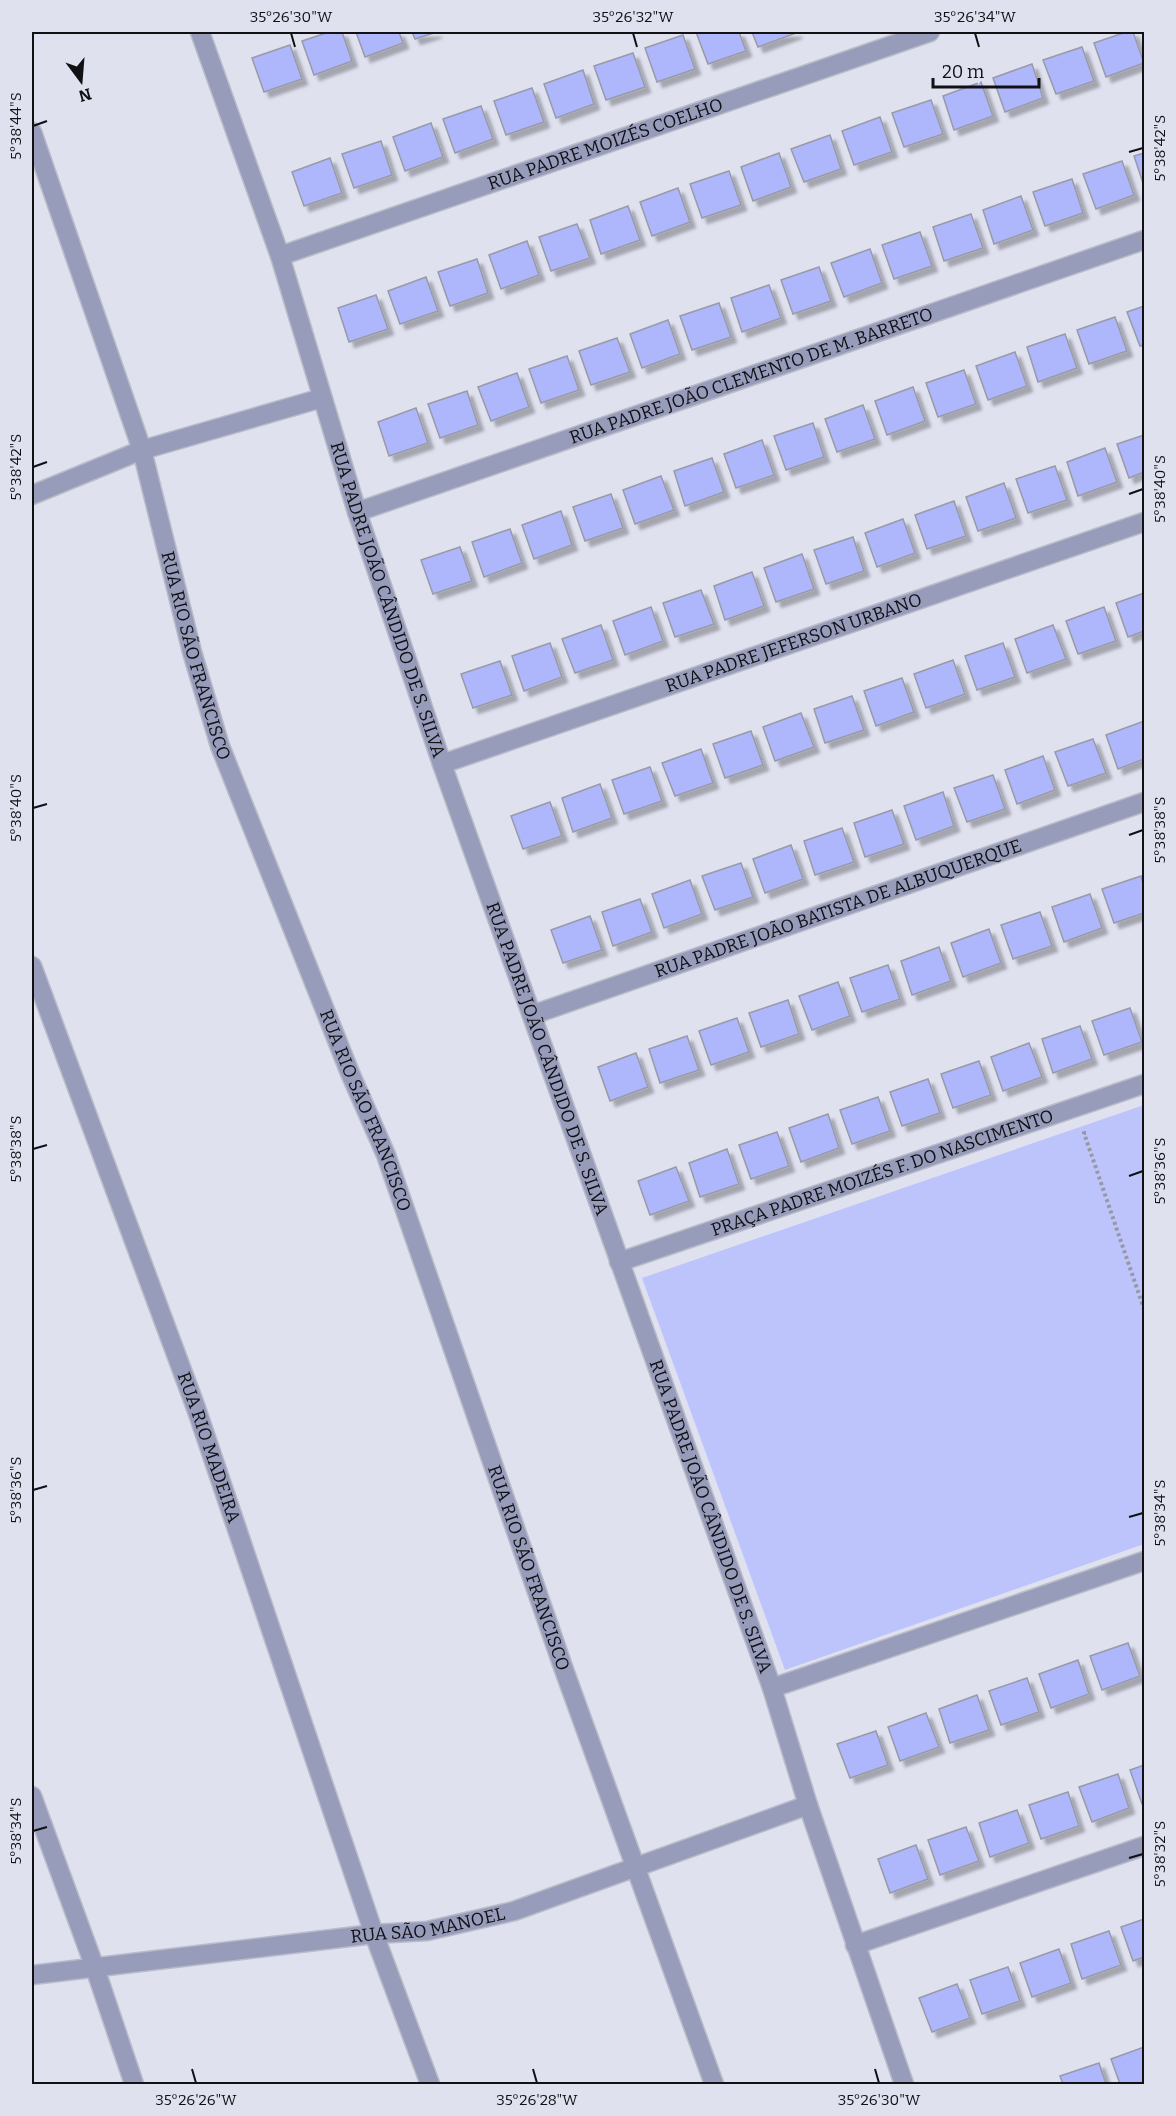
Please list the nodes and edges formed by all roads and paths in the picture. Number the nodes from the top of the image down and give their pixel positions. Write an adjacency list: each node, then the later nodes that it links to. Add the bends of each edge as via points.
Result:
1 (200, 32): 5 (street, RUA PADRE JOÃO CÂNDIDO DE S. SILVA)
2 (930, 32): 5 (street, RUA PADRE MOIZÉS COELHO)
3 (32, 132): 7 (street, RUA RIO SÃO FRANCISCO)
4 (1144, 240): 9 (street, RUA PADRE JOÃO CLEMENTO DE M. BARRETO)
5 (280, 256): 6 (street, RUA PADRE JOÃO CÂNDIDO DE S. SILVA)
6 (322, 398): 7 (street); 9 (street, RUA PADRE JOÃO CÂNDIDO DE S. SILVA)
7 (141, 450): 8 (street); 24 (street, RUA RIO SÃO FRANCISCO, via 220,746 386,1155)
8 (32, 495)
9 (357, 512): 11 (street, RUA PADRE JOÃO CÂNDIDO DE S. SILVA)
10 (1144, 522): 11 (street, RUA PADRE JEFERSON URBANO)
11 (442, 764): 14 (street, RUA PADRE JOÃO CÂNDIDO DE S. SILVA)
12 (1144, 802): 14 (street, RUA PADRE JOÃO BATISTA DE ALBUQUERQUE)
13 (32, 966): 25 (street, RUA RIO MADEIRA, via 196,1408)
14 (532, 1015): 17 (street, RUA PADRE JOÃO CÂNDIDO DE S. SILVA)
15 (1144, 1084): 17 (street, PRAÇA PADRE MOIZÉS F. DO NASCIMENTO)
16 (1094, 1130): 18 (path, via 1084,1134)
17 (619, 1262): 20 (street, RUA PADRE JOÃO CÂNDIDO DE S. SILVA)
18 (1144, 1309)
19 (1144, 1561): 20 (street)
20 (772, 1688): 22 (street, RUA PADRE JOÃO CÂNDIDO DE S. SILVA)
21 (32, 1796): 27 (street)
22 (808, 1805): 24 (street, RUA SÃO MANOEL); 26 (street, RUA PADRE JOÃO CÂNDIDO DE S. SILVA)
23 (1144, 1846): 26 (street)
24 (635, 1868): 25 (street, RUA SÃO MANOEL, via 514,1911 427,1931); 31 (street, RUA RIO SÃO FRANCISCO)
25 (374, 1934): 27 (street, RUA SÃO MANOEL); 30 (street, RUA RIO MADEIRA)
26 (855, 1946): 32 (street, RUA PADRE JOÃO CÂNDIDO DE S. SILVA)
27 (95, 1968): 28 (street, RUA SÃO MANOEL); 29 (street)
28 (32, 1975)
29 (134, 2085)
30 (430, 2085)
31 (714, 2085)
32 (904, 2085)

